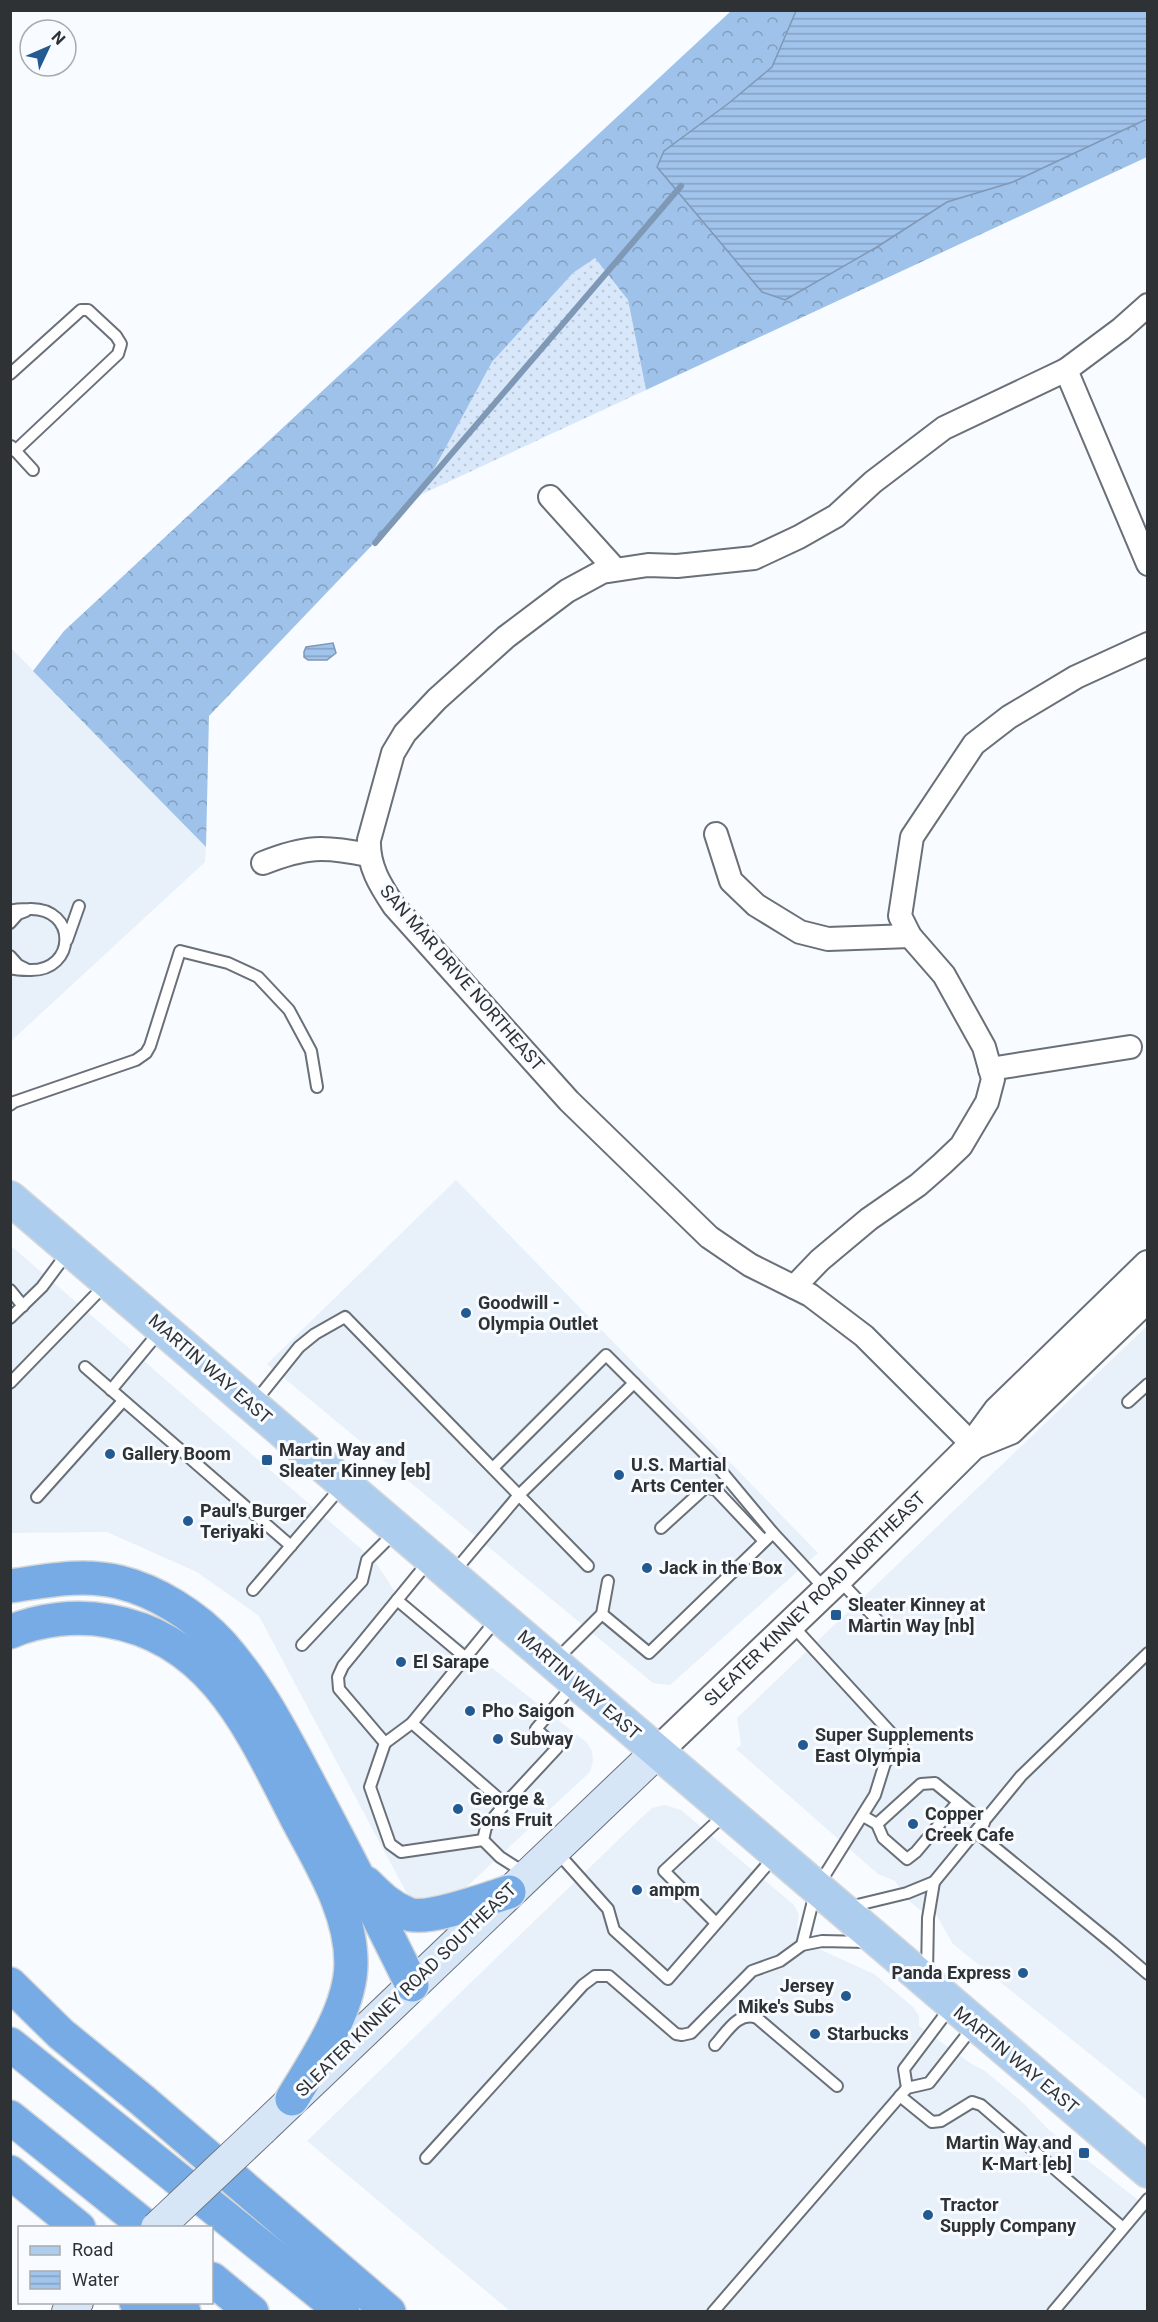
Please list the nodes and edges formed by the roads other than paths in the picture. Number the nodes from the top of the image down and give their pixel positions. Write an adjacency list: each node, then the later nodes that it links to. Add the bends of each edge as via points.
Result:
1 (1148, 305): 2 (street, SAN MAR DRIVE NORTHEAST)
2 (1066, 370): 7 (street); 8 (street, SAN MAR DRIVE NORTHEAST, via 944,428 836,516 754,558)
3 (10, 374): 4 (lane, via 81,310 88,310 120,344 118,354)
4 (13, 448): 5 (lane)
5 (33, 470)
6 (550, 497): 8 (street)
7 (1148, 564)
8 (615, 569): 11 (street, SAN MAR DRIVE NORTHEAST, via 567,591 506,637 405,733 382,784)
9 (1148, 644): 17 (street, via 1076,677 1009,717 974,744 912,837 900,916)
10 (716, 834): 17 (street, via 731,881 756,905 800,932 828,939)
11 (368, 855): 12 (street, via 321,848 287,853); 30 (street, SAN MAR DRIVE NORTHEAST, via 394,906 569,1101 709,1237 750,1265)
12 (263, 863)
13 (32, 909): 14 (lane); 15 (lane); 16 (lane, via 18,914)
14 (10, 911)
15 (53, 914): 18 (lane, via 65,932); 18 (lane, via 79,906)
16 (10, 923)
17 (910, 936): 23 (street, via 944,975 984,1047)
18 (66, 944): 21 (lane, via 52,966)
19 (10, 956): 21 (lane)
20 (10, 968): 21 (lane)
21 (28, 970)
22 (1130, 1047): 23 (street)
23 (990, 1069): 30 (street, via 993,1079 987,1102 960,1146 918,1185 820,1260)
24 (317, 1087): 25 (lane, via 311,1051 289,1010 258,977 228,963 180,951 146,1053 136,1060)
25 (12, 1103)
26 (10, 1198): 27 (main road, MARTIN WAY EAST)
27 (70, 1250): 29 (main road, MARTIN WAY EAST); 33 (lane)
28 (1146, 1269): 44 (street, SLEATER KINNEY ROAD NORTHEAST, via 998,1411)
29 (108, 1282): 35 (main road, MARTIN WAY EAST); 37 (lane)
30 (794, 1287): 44 (street, SAN MAR DRIVE NORTHEAST, via 864,1336)
31 (10, 1290): 33 (lane)
32 (1148, 1297): 44 (street, SLEATER KINNEY ROAD NORTHEAST, via 1010,1430)
33 (23, 1306): 34 (lane)
34 (10, 1318)
35 (163, 1329): 40 (lane); 43 (main road, MARTIN WAY EAST)
36 (85, 1368): 40 (lane)
37 (10, 1383)
38 (634, 1383): 45 (lane, via 606,1355); 47 (lane); 51 (lane, via 717,1466)
39 (1148, 1384): 42 (lane)
40 (111, 1390): 41 (lane)
41 (123, 1401): 48 (lane); 53 (lane)
42 (1128, 1402)
43 (252, 1405): 45 (lane, via 299,1347 345,1317); 46 (main road, MARTIN WAY EAST)
44 (973, 1445): 57 (street, SLEATER KINNEY ROAD NORTHEAST)
45 (493, 1468): 47 (lane)
46 (344, 1484): 50 (main road, MARTIN WAY EAST); 53 (lane)
47 (519, 1495): 54 (lane); 55 (lane)
48 (38, 1497)
49 (661, 1528): 52 (lane, via 706,1487 716,1490)
50 (397, 1530): 55 (main road, MARTIN WAY EAST); 66 (lane, via 367,1560 362,1581)
51 (773, 1533): 52 (lane); 57 (lane)
52 (764, 1542): 61 (lane, via 649,1653)
53 (291, 1546): 59 (lane)
54 (588, 1566)
55 (441, 1567): 60 (lane); 62 (main road, MARTIN WAY EAST)
56 (608, 1581): 61 (lane)
57 (832, 1584): 63 (lane); 64 (street, SLEATER KINNEY ROAD NORTHEAST)
58 (10, 1586): 83 (highway, via 93,1577 119,1582 160,1598 200,1625 220,1643 255,1688)
59 (253, 1590)
60 (397, 1600): 68 (lane); 71 (lane, via 338,1677 339,1689)
61 (602, 1614): 69 (lane)
62 (499, 1617): 68 (lane); 69 (main road, MARTIN WAY EAST)
63 (880, 1623)
64 (791, 1624): 72 (street, SLEATER KINNEY ROAD NORTHEAST); 76 (lane, via 902,1745 885,1763 875,1795)
65 (10, 1632): 100 (highway, via 70,1618 126,1624 154,1634 202,1667 251,1731 333,1888 350,1948 348,1989 340,2010)
66 (302, 1645)
67 (1148, 1653): 77 (lane, via 1021,1776)
68 (466, 1658): 70 (lane)
69 (564, 1673): 72 (main road, MARTIN WAY EAST); 74 (lane, via 536,1729 557,1748)
70 (412, 1723): 71 (lane); 74 (lane)
71 (385, 1743): 80 (lane, via 370,1787 390,1844 396,1850)
72 (657, 1752): 75 (main road, MARTIN WAY EAST); 81 (main road, SLEATER KINNEY ROAD SOUTHEAST)
73 (958, 1802): 77 (lane); 78 (lane, via 935,1783 921,1784); 78 (lane, via 907,1859 883,1838)
74 (505, 1804): 80 (lane, via 486,1827)
75 (727, 1812): 82 (main road, MARTIN WAY EAST); 87 (lane, via 664,1871)
76 (863, 1816): 78 (lane); 86 (lane)
77 (984, 1823): 79 (lane)
78 (877, 1824)
79 (976, 1832): 84 (lane); 90 (lane)
80 (483, 1840): 85 (lane)
81 (554, 1848): 85 (main road, SLEATER KINNEY ROAD SOUTHEAST); 87 (lane, via 608,1909 614,1930 668,1979)
82 (776, 1855): 86 (main road, MARTIN WAY EAST); 87 (lane)
83 (357, 1874): 85 (highway, via 386,1903 410,1915 448,1910); 92 (highway)
84 (934, 1882): 86 (lane, via 907,1893); 93 (lane, via 928,1918)
85 (518, 1883): 92 (main road, SLEATER KINNEY ROAD SOUTHEAST)
86 (827, 1899): 88 (main road, MARTIN WAY EAST); 89 (lane)
87 (716, 1923)
88 (878, 1942): 89 (lane, via 822,1941); 93 (main road, MARTIN WAY EAST)
89 (802, 1945): 102 (lane, via 780,1960 752,1971 691,2033 682,2035 609,1976 595,1976)
90 (1148, 1974)
91 (10, 1984): 115 (highway, via 61,2034)
92 (412, 1984): 100 (main road, SLEATER KINNEY ROAD SOUTHEAST)
93 (927, 1984): 94 (main road, MARTIN WAY EAST)
94 (963, 2015): 98 (lane, via 929,2083); 98 (lane, via 904,2068); 103 (main road, MARTIN WAY EAST)
95 (10, 2044): 114 (highway)
96 (715, 2045): 97 (lane, via 736,2022 751,2015)
97 (837, 2086)
98 (907, 2088): 99 (lane)
99 (900, 2096): 111 (lane, via 932,2122 972,2102 981,2105); 116 (lane)
100 (292, 2099): 110 (main road, SLEATER KINNEY ROAD SOUTHEAST, bridge)
101 (10, 2117): 109 (highway)
102 (426, 2158)
103 (1148, 2171)
104 (10, 2172): 108 (highway)
105 (10, 2181): 107 (highway)
106 (1148, 2199): 111 (lane)
107 (56, 2226)
108 (77, 2226)
109 (146, 2226)
110 (159, 2226)
111 (1123, 2228): 117 (lane)
112 (213, 2280): 113 (highway)
113 (252, 2312)
114 (343, 2312)
115 (389, 2312)
116 (713, 2312)
117 (1053, 2312)

